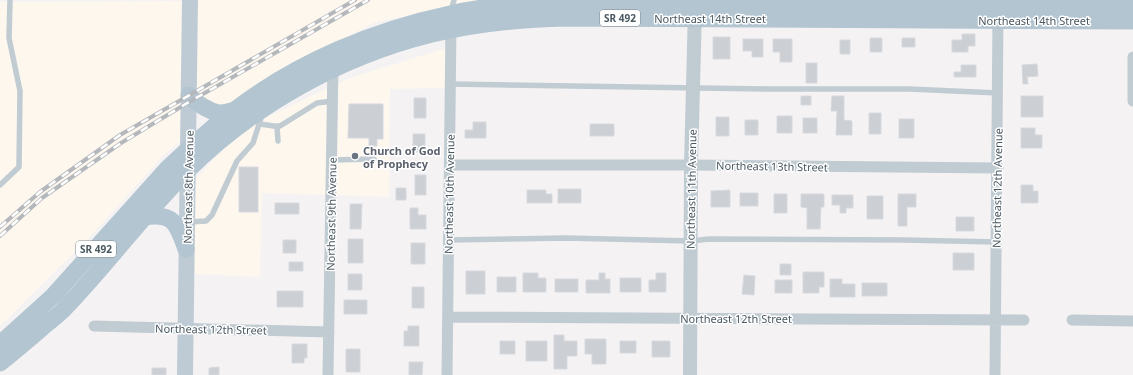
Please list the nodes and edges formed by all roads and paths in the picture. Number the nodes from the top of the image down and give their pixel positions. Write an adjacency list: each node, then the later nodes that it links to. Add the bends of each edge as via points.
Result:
1 (10, 0): 29 (lane, via 9,38 20,91 18,167)
2 (190, 0): 15 (main road, Northeast 8th Avenue)
3 (613, 1): 5 (main road, Northeast 14th Street / SR 492); 7 (main road, Northeast 14th Street / SR 492, via 503,5)
4 (1133, 4): 6 (main road, Northeast 14th Street / SR 492)
5 (695, 7): 6 (main road, Northeast 14th Street / SR 492); 7 (main road, Northeast 14th Street / SR 492, via 498,22); 13 (street, Northeast 11th Avenue)
6 (998, 8): 8 (main road, Northeast 14th Street / SR 492); 14 (street, Northeast 12th Avenue)
7 (452, 14): 9 (main road, Northeast 14th Street / SR 492, via 389,30); 11 (main road, Northeast 14th Street / SR 492, via 399,44); 12 (street, Northeast 10th Avenue)
8 (1133, 21)
9 (333, 52): 11 (street, Northeast 9th Avenue); 18 (main road, Northeast 14th Street / SR 492, via 269,87)
10 (1133, 57): 17 (street)
11 (333, 70): 16 (street, Northeast 9th Avenue); 19 (main road, Northeast 14th Street / SR 492, via 288,94)
12 (450, 84): 13 (lane); 25 (street, Northeast 10th Avenue)
13 (693, 87): 14 (lane, via 909,89); 26 (street, Northeast 11th Avenue)
14 (998, 93): 27 (street, Northeast 12th Avenue)
15 (189, 95): 18 (main road, via 219,113); 22 (main road, Northeast 8th Avenue)
16 (333, 101): 20 (lane, via 317,103); 24 (street, Northeast 9th Avenue)
17 (1133, 101)
18 (235, 110): 22 (main road, Northeast 14th Street / SR 492)
19 (262, 117): 20 (lane); 28 (main road, Northeast 14th Street / SR 492, via 218,144); 31 (lane, via 253,143 237,161 212,215 206,221)
20 (277, 127): 21 (lane)
21 (278, 141)
22 (188, 150): 28 (main road, Northeast 8th Avenue); 45 (main road, Northeast 14th Street / SR 492, via 150,187 53,296)
23 (374, 159): 24 (lane)
24 (332, 160): 44 (street, Northeast 9th Avenue)
25 (450, 165): 26 (street, Northeast 13th Street); 32 (street, Northeast 10th Avenue)
26 (691, 165): 27 (street, Northeast 13th Street); 33 (street, Northeast 11th Avenue)
27 (998, 168): 34 (street, Northeast 12th Avenue)
28 (188, 170): 30 (main road, Northeast 14th Street / SR 492); 31 (main road, Northeast 8th Avenue)
29 (0, 185)
30 (144, 217): 35 (main road, via 160,216 173,222 178,226); 46 (main road, Northeast 14th Street / SR 492, via 65,309)
31 (187, 222): 35 (main road, Northeast 8th Avenue)
32 (449, 240): 33 (lane, via 566,238); 36 (street, Northeast 10th Avenue)
33 (691, 241): 34 (lane, via 709,239); 37 (street, Northeast 11th Avenue)
34 (997, 242): 38 (street, Northeast 12th Avenue)
35 (186, 249): 43 (main road, Northeast 8th Avenue)
36 (448, 317): 37 (street, Northeast 12th Street); 49 (street, Northeast 10th Avenue)
37 (690, 318): 38 (street, Northeast 12th Street); 50 (street, Northeast 11th Avenue)
38 (996, 319): 39 (street, Northeast 12th Street); 51 (street, Northeast 12th Avenue)
39 (1024, 320)
40 (1072, 320): 41 (street)
41 (1133, 321)
42 (94, 326): 43 (street, Northeast 12th Street)
43 (186, 328): 44 (street, Northeast 12th Street); 47 (main road, Northeast 8th Avenue)
44 (329, 332): 48 (street, Northeast 9th Avenue)
45 (0, 344)
46 (0, 363)
47 (185, 375)
48 (328, 375)
49 (447, 375)
50 (690, 375)
51 (995, 375)

